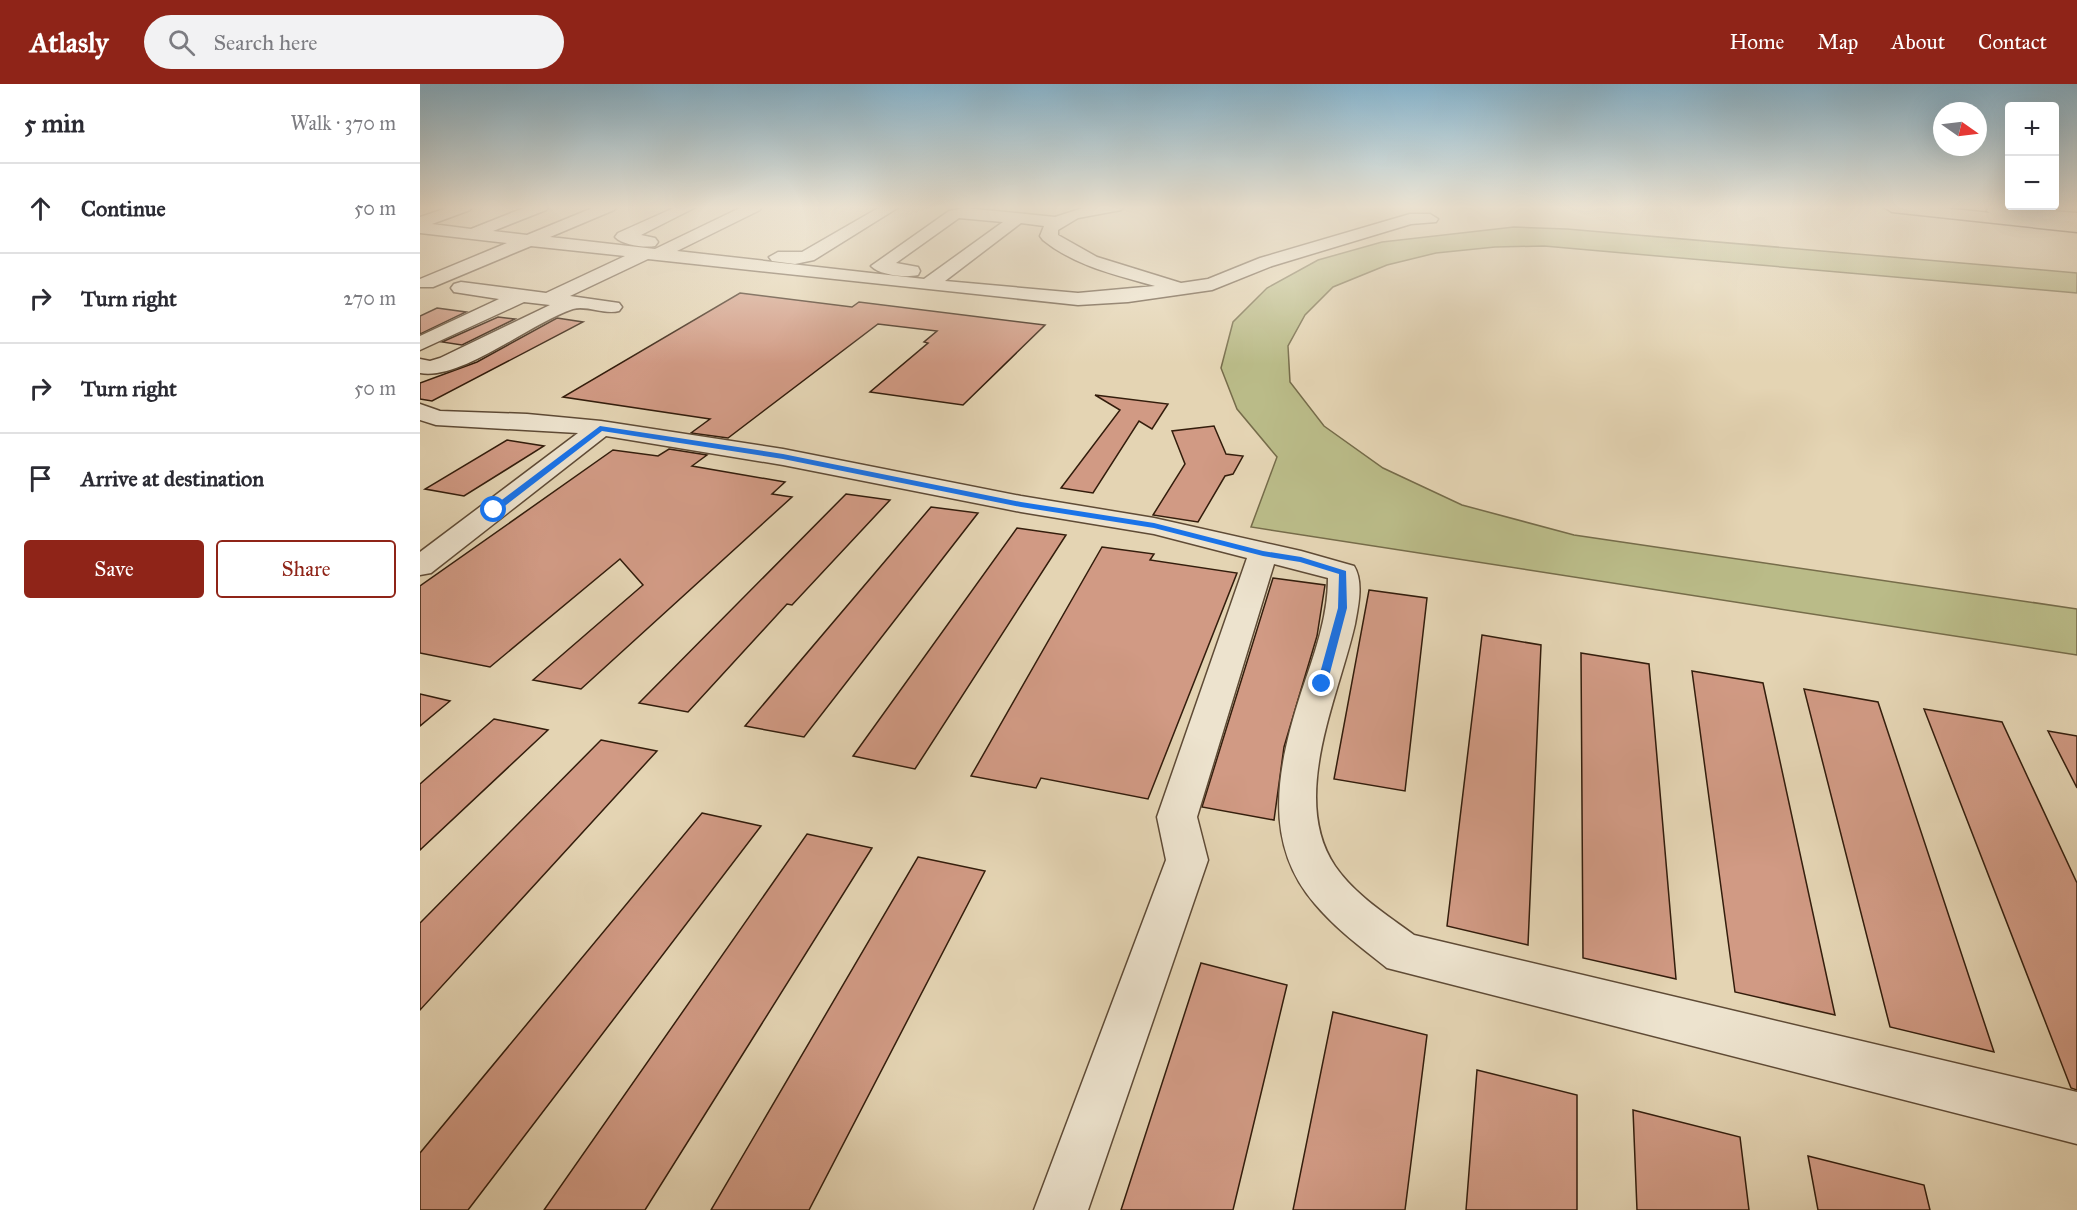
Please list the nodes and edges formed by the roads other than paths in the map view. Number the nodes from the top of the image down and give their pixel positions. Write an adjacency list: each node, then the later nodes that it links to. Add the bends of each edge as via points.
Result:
1 (478, 260): 15 (street)
2 (626, 260): 20 (street)
3 (712, 260): 10 (street)
4 (725, 260): 10 (street)
5 (763, 260): 12 (street)
6 (889, 260): 14 (street, via 880,266)
7 (962, 260): 14 (street)
8 (1091, 260): 18 (street)
9 (1274, 260): 18 (street, via 1212,284 1223,292 1210,298 1191,297)
10 (722, 261): 12 (street)
11 (840, 261): 13 (street)
12 (753, 265): 13 (street)
13 (821, 272): 17 (street)
14 (943, 274): 17 (street)
15 (458, 280): 16 (street); 16 (street); 19 (street)
16 (424, 284)
17 (928, 285): 18 (street, via 1078,299)
18 (1184, 290)
19 (522, 295): 20 (street); 23 (street)
20 (548, 299): 21 (street)
21 (572, 302): 22 (street); 24 (street, via 448,363 430,368)
22 (612, 307)
23 (420, 344)
24 (420, 366)
25 (426, 420): 26 (street, via 527,420)
26 (600, 428): 27 (street, via 783,457 1154,526); 28 (street)
27 (1263, 553): 29 (street, via 1343,573 1342,608 1297,776 1295,810 1302,845 1321,880 1360,920 1403,953); 30 (street, via 1177,817 1187,860)
28 (420, 566)
29 (2077, 1118)
30 (1061, 1210)

